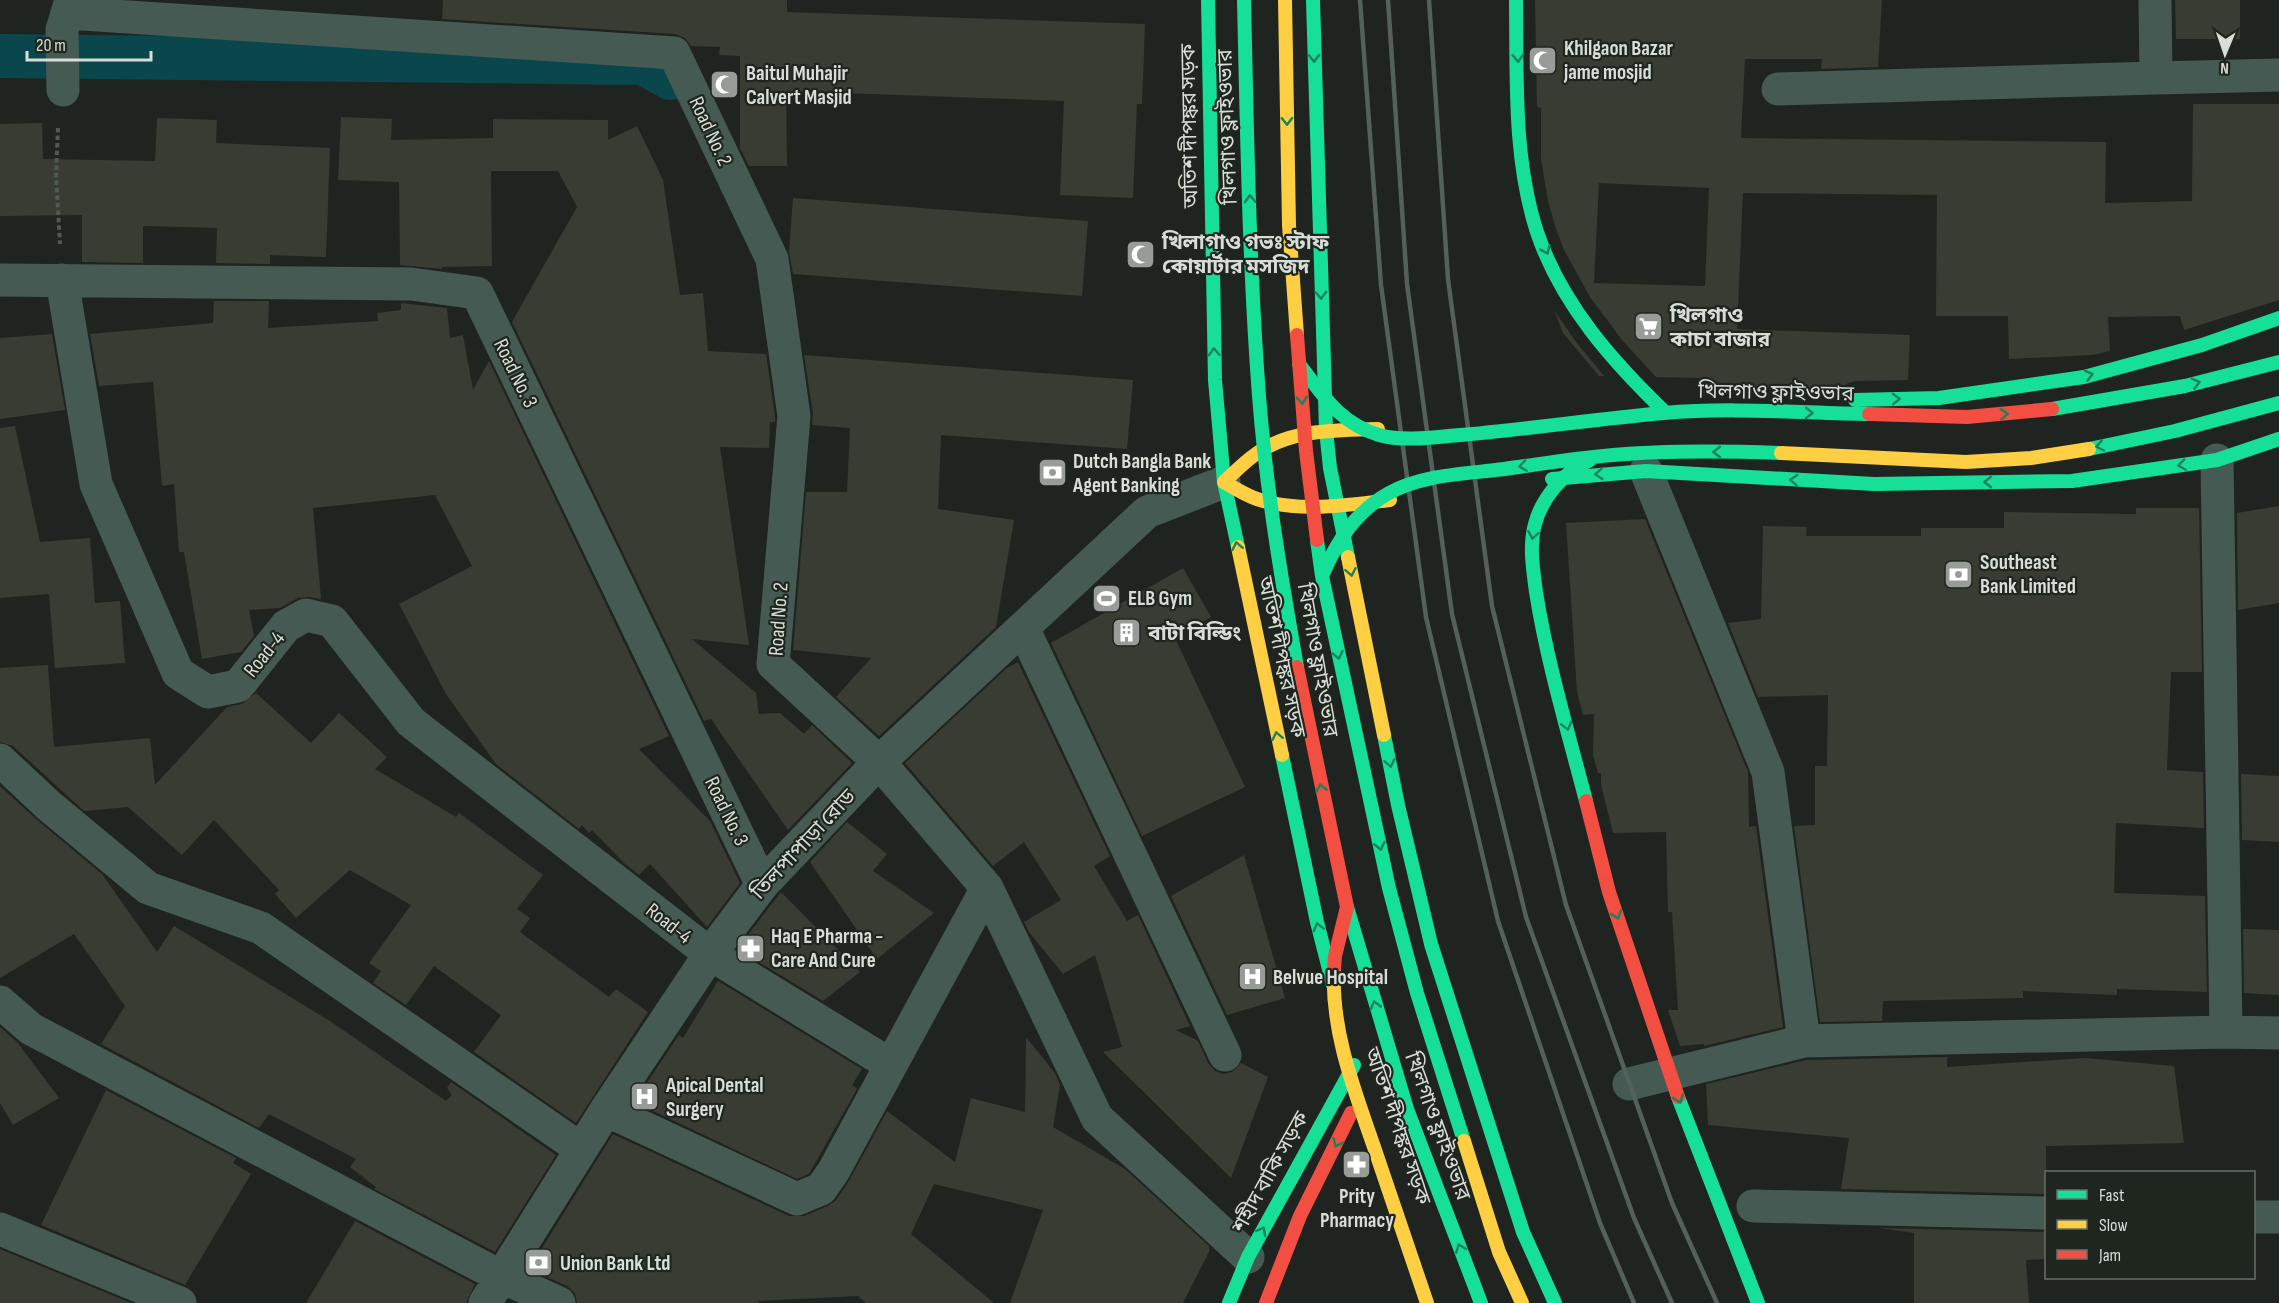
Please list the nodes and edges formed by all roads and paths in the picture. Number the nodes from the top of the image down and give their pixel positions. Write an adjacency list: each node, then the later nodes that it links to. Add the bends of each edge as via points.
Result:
1 (1208, 0): 25 (main road, অতিশ দীপঙ্কর সড়ক, one-way to 1, via 1214,358)
2 (1245, 0): 34 (main road, খিলগাও ফ্লাইওভার, one-way to 2, bridge, via 1304,706 1267,476 1254,316)
3 (1285, 0): 16 (main road, খিলগাও ফ্লাইওভার, one-way to 16, bridge, via 1289,225)
4 (1313, 0): 19 (main road, one-way to 19)
5 (1516, 0): 18 (main road, one-way to 18, bridge, via 1522,150 1537,231 1579,314 1633,382)
6 (2155, 0): 9 (street)
7 (67, 14): 11 (street); 31 (street, Road No. 2, via 674,53 772,259 794,416 773,664)
8 (2279, 75): 9 (street)
9 (2156, 78): 10 (street)
10 (1778, 89)
11 (63, 90): 13 (path, via 56,175)
12 (0, 279): 13 (street, Road No. 3)
13 (62, 280): 32 (street, Road No. 3, via 411,284 477,293); 35 (street, Road-4, via 96,484 178,673 208,692 238,686 286,626 306,615 332,621 411,722)
14 (2279, 318): 19 (main road, one-way to 14, via 1467,425 1709,403 1939,398 2084,377 2202,345)
15 (2279, 362): 18 (main road, খিলগাও ফ্লাইওভার, one-way to 15, bridge, via 1967,417 2027,413 2185,386)
16 (1299, 364): 18 (main road, খিলগাও ফ্লাইওভার, bridge, via 1337,413 1380,435 1452,436); 28 (main road, খিলগাও ফ্লাইওভার, one-way to 28, bridge)
17 (2279, 403): 21 (main road, খিলগাও ফ্লাইওভার, one-way to 21, bridge, via 2091,448 1995,461 1752,452)
18 (1666, 412)
19 (1326, 430): 25 (main road, via 1286,440 1257,453); 27 (main road)
20 (2279, 439): 22 (main road)
21 (1612, 454): 28 (main road, খিলগাও ফ্লাইওভার, one-way to 28, bridge, via 1462,475 1392,491 1349,526); 63 (main road, one-way to 63, bridge, via 1579,465 1564,476 1549,495 1536,523 1530,556 1540,621 1609,892 1682,1110)
22 (2217, 460): 23 (main road, one-way to 23, via 2072,481 1874,484); 37 (street)
23 (1646, 471): 24 (main road, one-way to 24); 39 (street, via 1768,772)
24 (1540, 480)
25 (1224, 482): 27 (main road, via 1261,500); 29 (street, তিলপাপাড়া রোড, via 1147,512); 42 (main road, অতিশ দীপঙ্কর সড়ক, one-way to 25, via 1317,922)
26 (1419, 496): 27 (main road)
27 (1338, 506): 62 (main road, one-way to 62, via 1398,805 1431,944 1523,1232)
28 (1322, 576): 61 (main road, খিলগাও ফ্লাইওভার, one-way to 61, bridge, via 1374,819 1417,993 1499,1252)
29 (1023, 628): 31 (street, তিলপাপাড়া রোড); 40 (street)
30 (0, 760): 46 (street, via 148,888 261,928)
31 (879, 762): 32 (street, তিলপাপাড়া রোড); 33 (street)
32 (762, 885): 35 (street, তিলপাপাড়া রোড)
33 (987, 888): 41 (street); 52 (street, via 1097,1118)
34 (1347, 907): 58 (main road, bridge, via 1335,956 1337,1023 1347,1067); 60 (main road, খিলগাও ফ্লাইওভার, one-way to 34, via 1407,1109)
35 (710, 954): 41 (street, Road-4); 45 (street, তিলপাপাড়া রোড)
36 (0, 1002): 53 (street, via 31,1029)
37 (2226, 1032): 38 (street); 39 (street)
38 (2279, 1033)
39 (1804, 1041): 43 (street)
40 (1225, 1055)
41 (891, 1065): 45 (street, via 833,1172 821,1189 797,1199)
42 (1354, 1065): 44 (main road, অতিশ দীপঙ্কর সড়ক); 52 (main road, শহীদ বাকি সড়ক, one-way to 42)
43 (1629, 1084)
44 (1363, 1090): 57 (main road, শহীদ বাকি সড়ক, one-way to 57, via 1300,1216); 59 (main road, অতিশ দীপঙ্কর সড়ক)
45 (606, 1110): 46 (street, তিলপাপাড়া রোড)
46 (581, 1149): 53 (street, তিলপাপাড়া রোড)
47 (1754, 1206): 48 (street)
48 (2045, 1213)
49 (2255, 1217): 50 (street)
50 (2279, 1217)
51 (0, 1229): 54 (street)
52 (1248, 1257): 56 (main road, শহীদ বাকি সড়ক)
53 (493, 1290): 55 (street)
54 (180, 1303)
55 (559, 1303)
56 (1229, 1303)
57 (1266, 1303)
58 (1427, 1303)
59 (1437, 1303)
60 (1481, 1303)
61 (1522, 1303)
62 (1555, 1303)
63 (1758, 1303)

